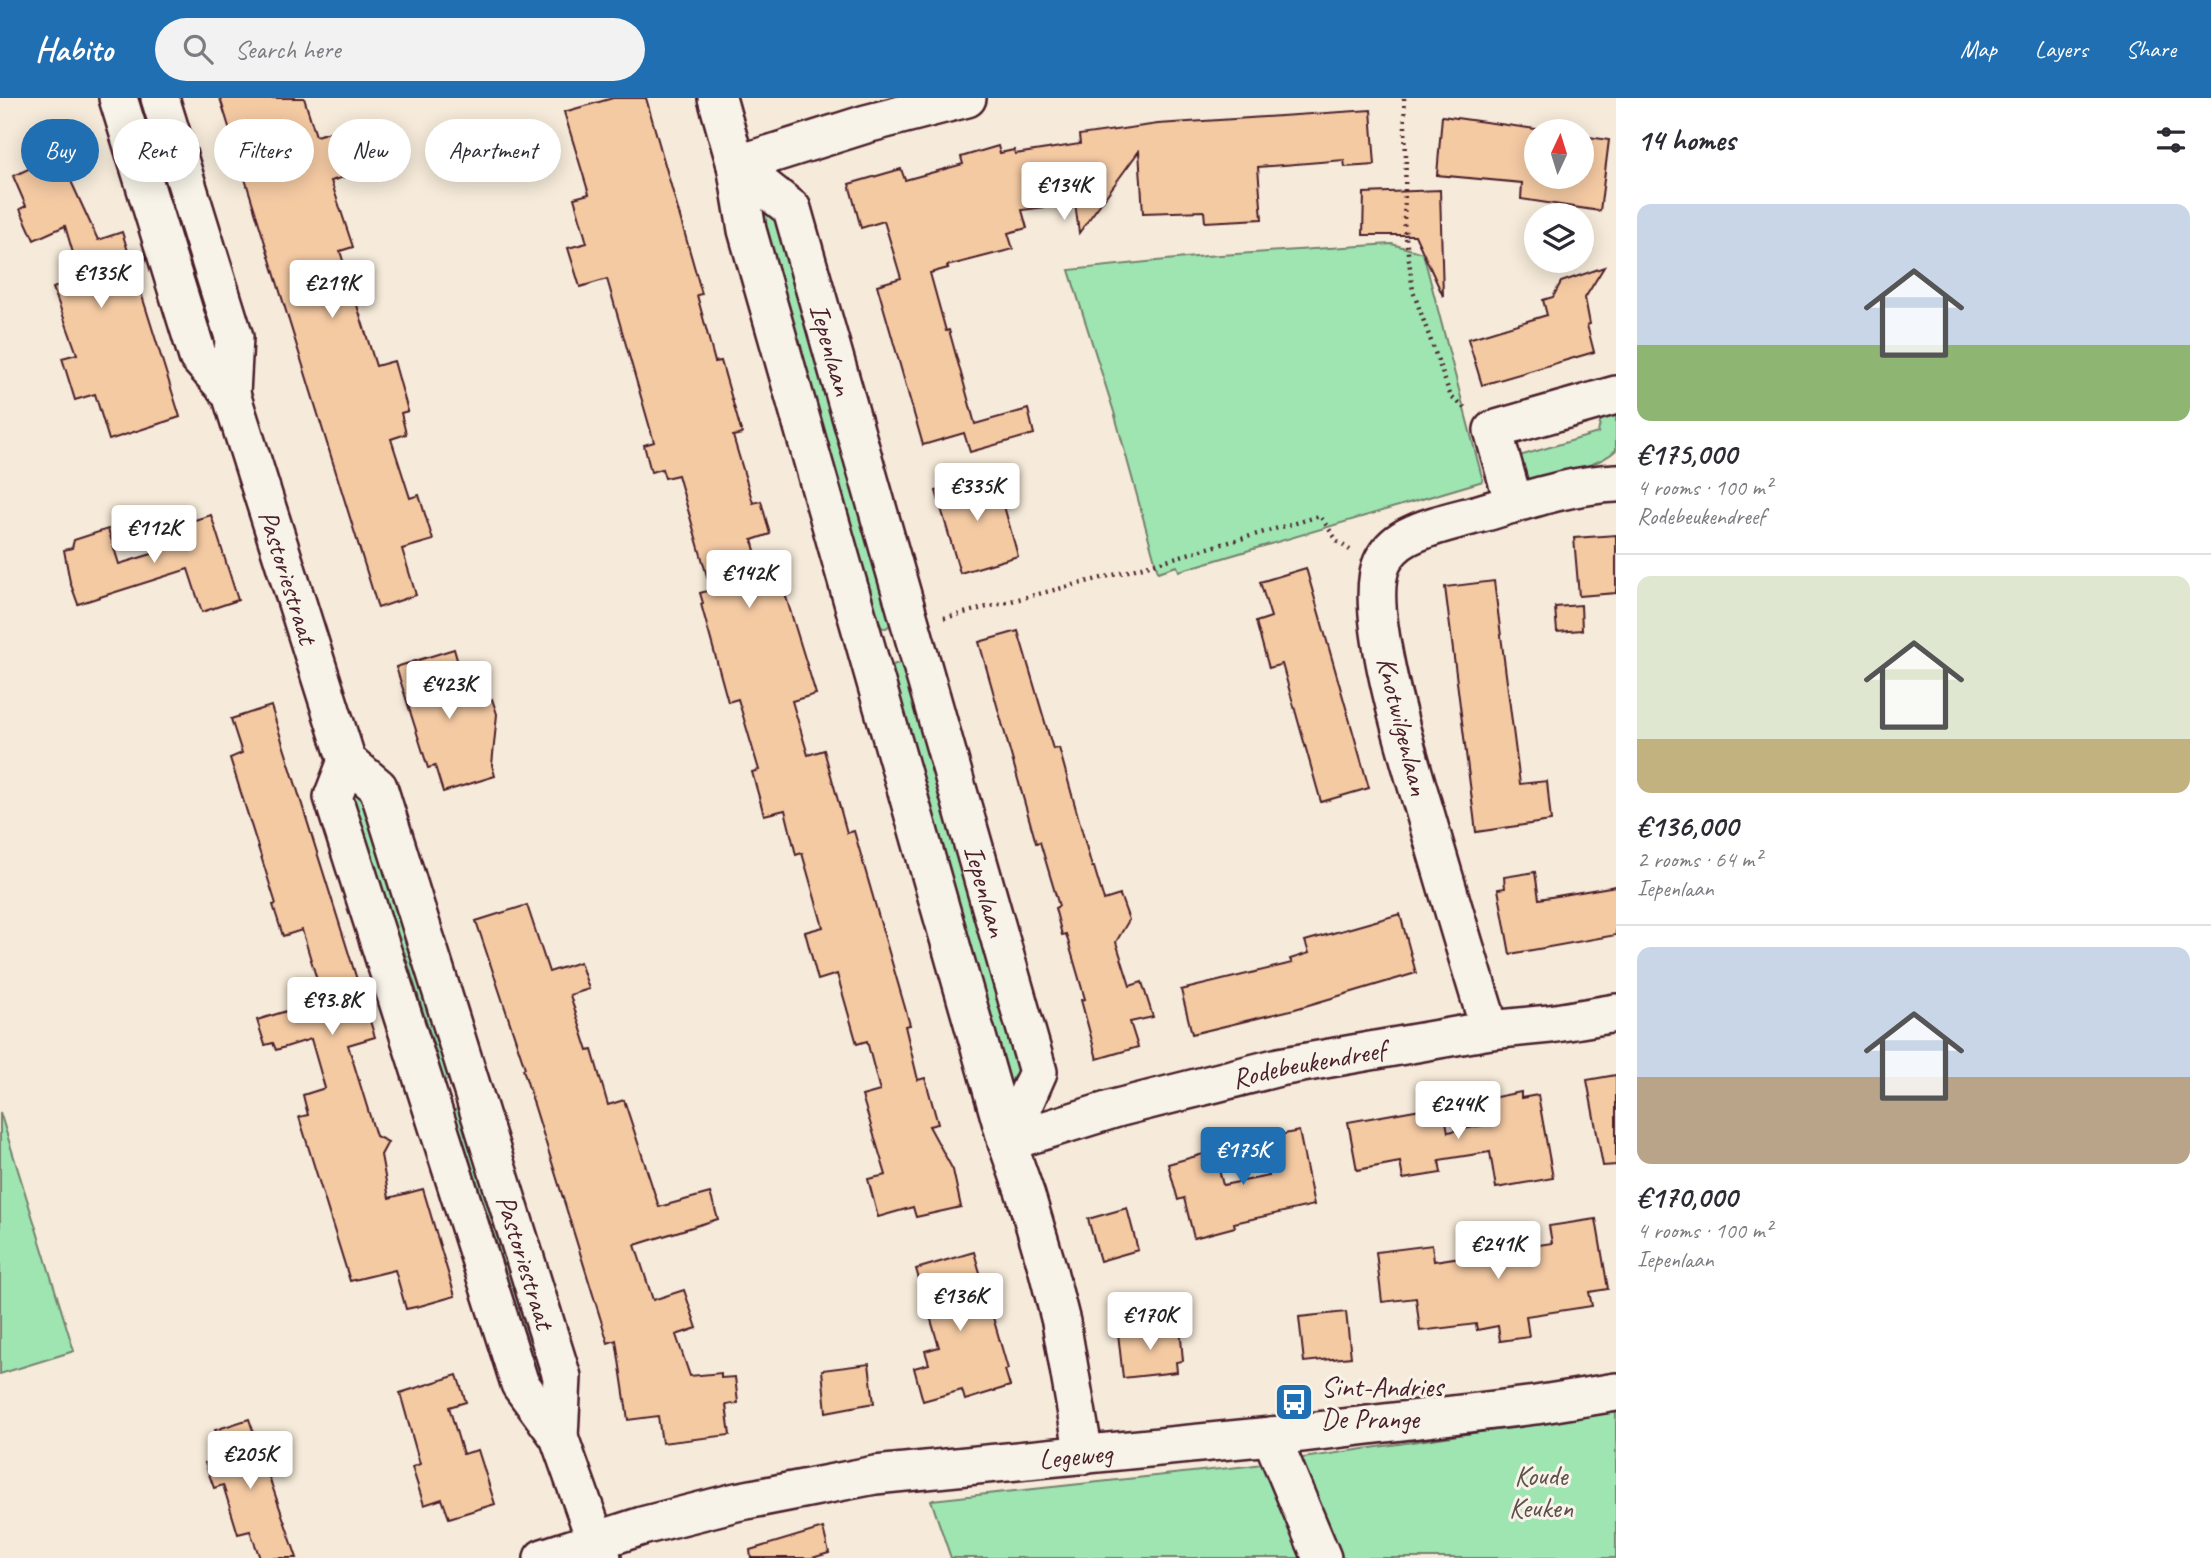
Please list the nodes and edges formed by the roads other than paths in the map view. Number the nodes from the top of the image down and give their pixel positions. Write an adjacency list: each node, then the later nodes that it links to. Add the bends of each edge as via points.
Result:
1 (118, 98): 5 (street, Pastoriestraat)
2 (160, 98): 6 (street, Pastoriestraat)
3 (716, 98): 7 (street, Iepenlaan)
4 (967, 98): 7 (street)
5 (124, 119)
6 (167, 119)
7 (736, 165): 14 (street, Iepenlaan, via 792,209); 15 (street, Iepenlaan, via 747,230)
8 (143, 182): 10 (street, Pastoriestraat, via 198,356)
9 (186, 182): 10 (street, Pastoriestraat, via 234,337)
10 (231, 394): 16 (street, Pastoriestraat)
11 (1616, 395): 13 (street, via 1493,430)
12 (1616, 483): 13 (street, via 1570,488)
13 (1514, 504): 18 (street, Knotwilgenlaan, via 1406,537 1381,565 1377,582 1394,702)
14 (914, 639): 15 (street); 21 (street, Iepenlaan, via 1038,1072)
15 (867, 652): 21 (street, Iepenlaan)
16 (347, 761): 19 (street, Pastoriestraat, via 378,787); 20 (street, Pastoriestraat, via 333,797)
17 (1616, 1013): 18 (street, Rodebeukendreef)
18 (1490, 1030): 21 (street, Rodebeukendreef, via 1236,1076)
19 (472, 1089): 20 (street); 24 (street, Pastoriestraat, via 562,1377)
20 (431, 1103): 24 (street, Pastoriestraat, via 520,1384)
21 (1007, 1142): 25 (street, Iepenlaan, via 1037,1229 1061,1322)
22 (1616, 1392): 23 (street, Legeweg)
23 (1271, 1436): 25 (street, Legeweg); 28 (street)
24 (559, 1437): 26 (street, Pastoriestraat)
25 (1084, 1455): 26 (street, Legeweg, via 862,1477 642,1526)
26 (599, 1549): 27 (street, Legeweg)
27 (543, 1558)
28 (1322, 1558)

